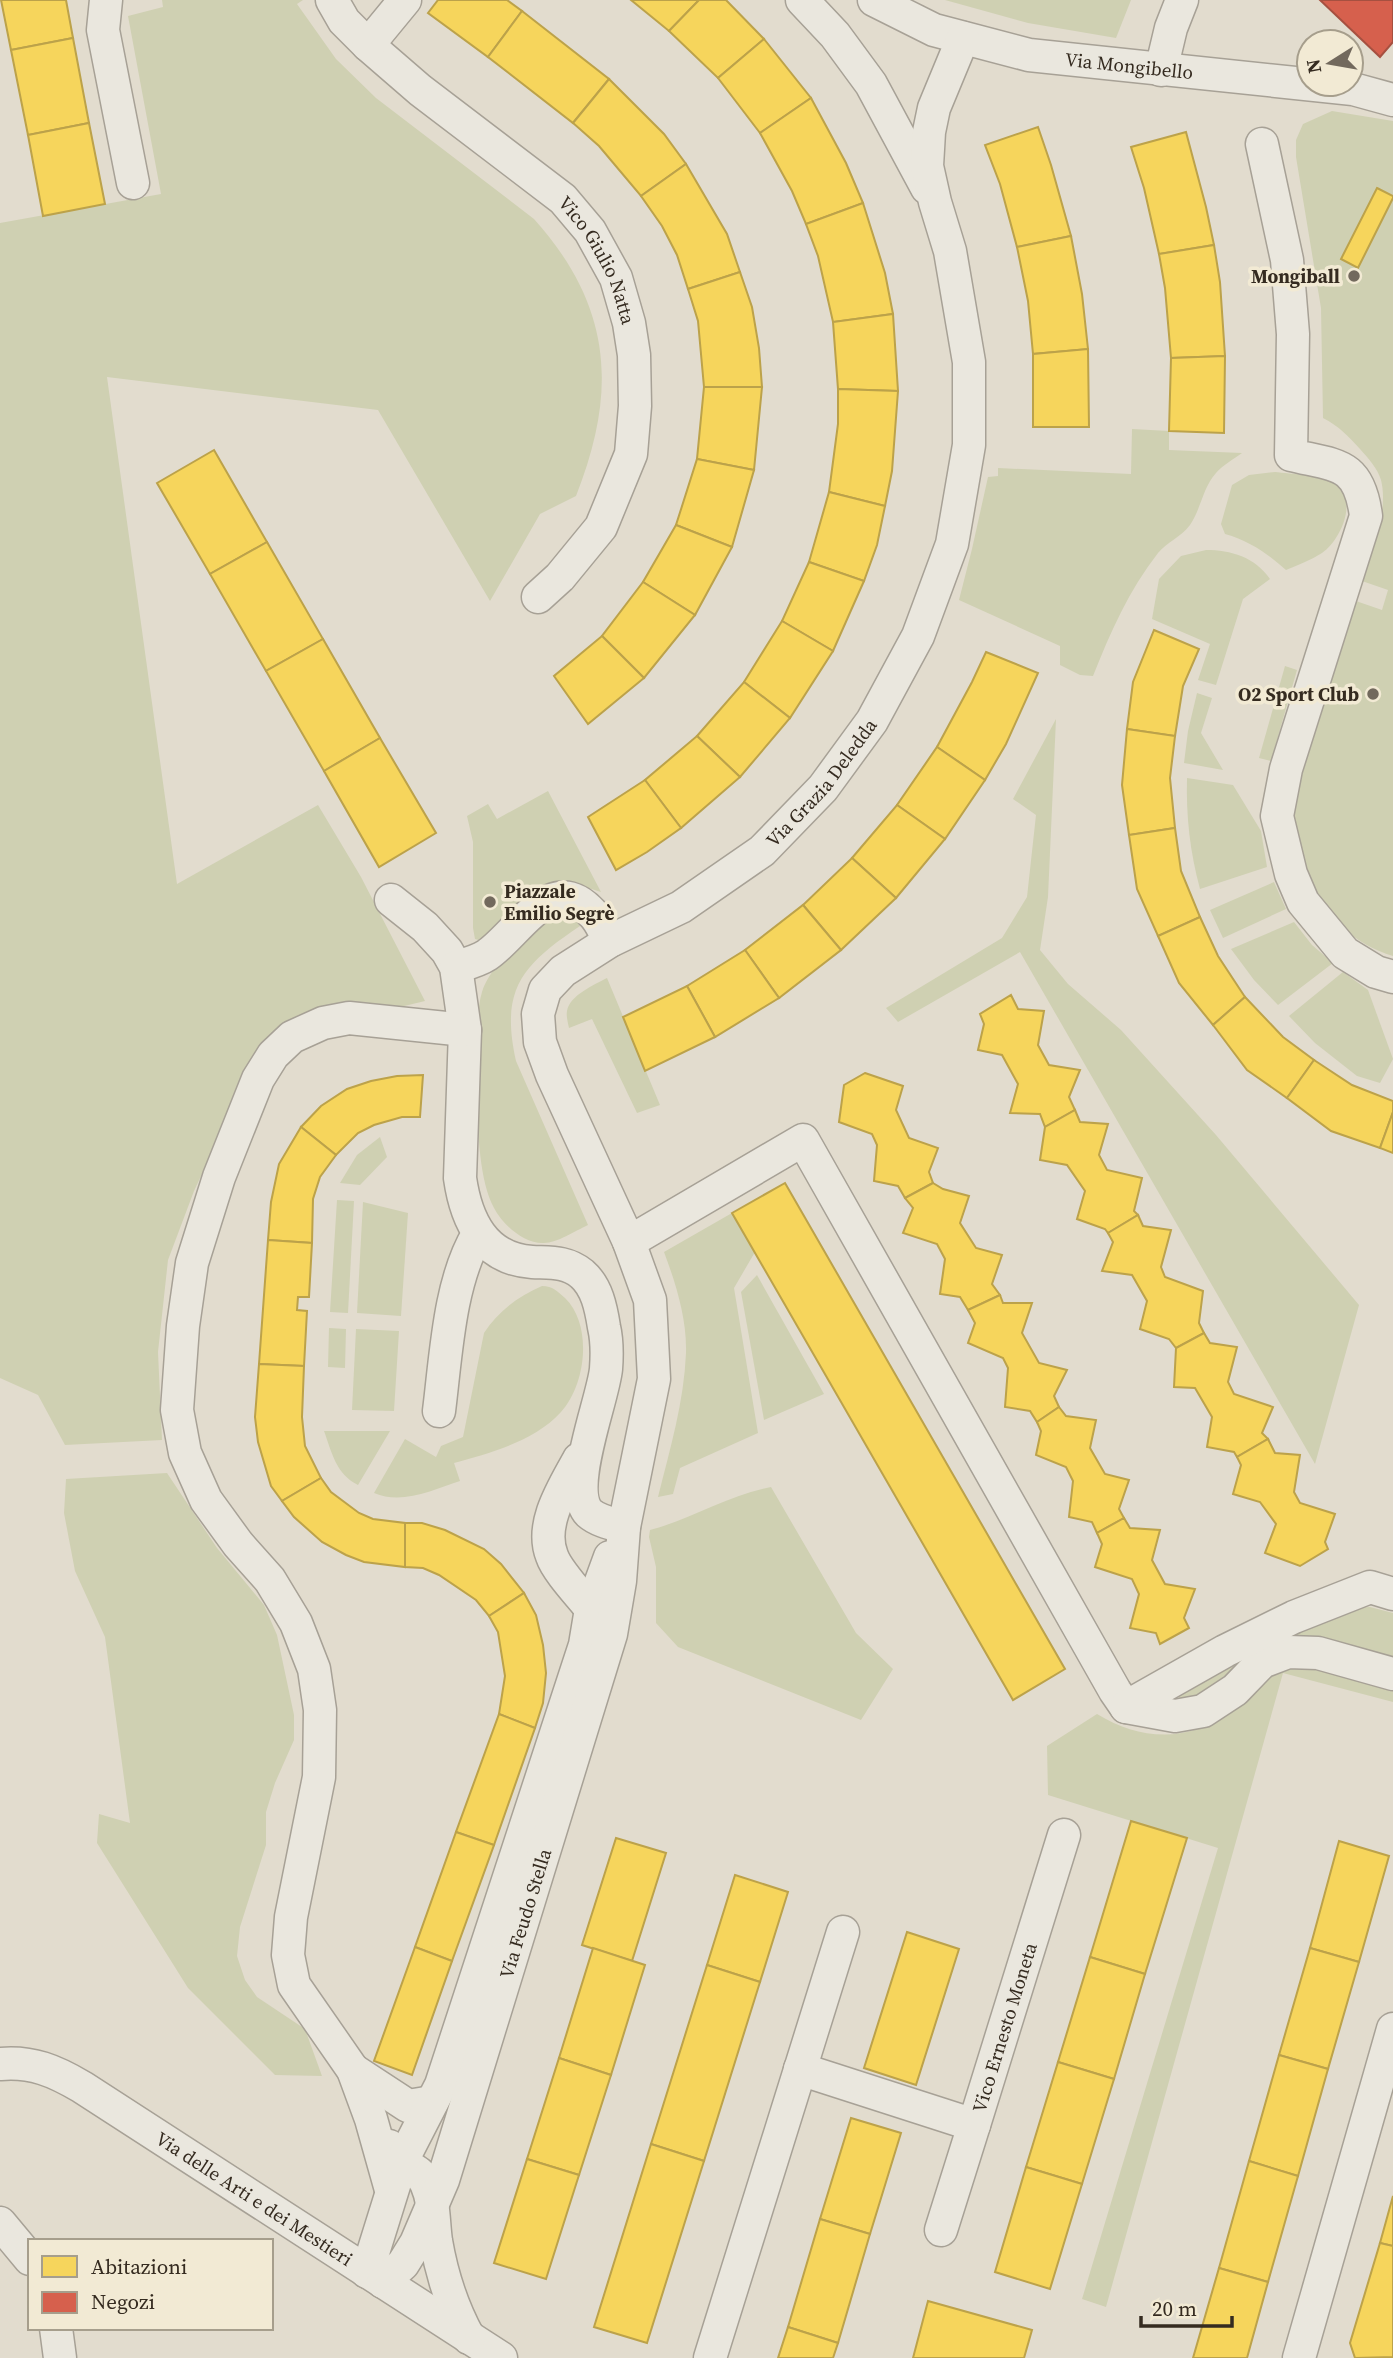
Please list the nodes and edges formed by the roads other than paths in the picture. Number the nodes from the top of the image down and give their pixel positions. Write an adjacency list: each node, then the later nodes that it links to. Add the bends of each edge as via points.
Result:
1 (106, 0): 12 (street, via 103,30)
2 (332, 0): 8 (street, Vico Giulio Natta)
3 (405, 0): 8 (street)
4 (802, 0): 13 (street, via 871,83)
5 (874, 0): 7 (street, Via Mongibello, via 933,30)
6 (1182, 0): 9 (street)
7 (962, 38): 9 (street, Via Mongibello, via 1029,55); 13 (street, via 929,132 928,166)
8 (368, 46): 14 (street, Vico Giulio Natta, via 563,199 590,231 616,278 634,355 631,454 601,527)
9 (1161, 69): 10 (street, Via Mongibello, via 1353,89)
10 (1393, 100)
11 (1262, 144): 18 (street, via 1288,272 1293,334 1291,455 1345,468 1363,496 1366,516 1286,769 1277,816 1303,902 1345,953)
12 (133, 183)
13 (935, 202): 16 (street, Via Grazia Deledda, via 950,251 968,362 969,445 952,544 918,636 848,755 762,851 681,907)
14 (538, 597)
15 (391, 901): 17 (street, via 425,926)
16 (610, 941): 17 (street, via 580,901 562,897 541,905 486,956); 21 (street, Via Grazia Deledda, via 563,971 545,990 538,1014 540,1042 552,1075)
17 (456, 967): 19 (street)
18 (1393, 977)
19 (465, 1030): 20 (street, via 460,1178 464,1202); 34 (street, via 349,1018 292,1037 272,1055 219,1177 192,1263 183,1326 177,1410 186,1453 206,1500 270,1580 296,1623 314,1669 320,1710 319,1777 291,1917 288,1955 294,1985)
20 (478, 1234): 22 (street, via 469,1249 451,1315); 23 (street, via 503,1256 560,1263 572,1269 583,1275 599,1299 606,1334 606,1370)
21 (629, 1242): 24 (street, Via Feudo Stella, via 650,1300 654,1379); 28 (street, via 803,1140)
22 (439, 1410)
23 (587, 1442): 24 (street, via 581,1495 589,1513); 26 (street, via 556,1503 548,1540 552,1559)
24 (624, 1527): 26 (street, Via Feudo Stella); 38 (street, Via Feudo Stella, via 611,1634 443,2180)
25 (1393, 1594): 28 (street, via 1370,1587 1294,1617)
26 (591, 1609): 35 (street, Via Feudo Stella, via 584,1645)
27 (1393, 1674): 28 (street, via 1318,1653 1288,1652 1262,1662 1234,1690 1203,1711 1175,1716)
28 (1126, 1707)
29 (1064, 1835): 36 (street, Vico Ernesto Moneta)
30 (843, 1932): 33 (street)
31 (1393, 2029): 48 (street)
32 (0, 2064): 42 (street, Via delle Arti e dei Mestieri, via 53,2070)
33 (800, 2069): 36 (street, Vico Ernesto Moneta); 47 (street)
34 (353, 2070): 35 (street, via 408,2106); 37 (street)
35 (432, 2102): 37 (street, Via Feudo Stella)
36 (974, 2124): 40 (street)
37 (392, 2189): 38 (street, via 394,2225 415,2227); 38 (street, via 413,2167 424,2180); 42 (street, Via Feudo Stella)
38 (429, 2212): 42 (street, Via Feudo Stella, via 403,2264); 44 (street, via 443,2274)
39 (0, 2223): 41 (street)
40 (941, 2230)
41 (28, 2257)
42 (375, 2277): 44 (street, Via delle Arti e dei Mestieri)
43 (56, 2330): 45 (street)
44 (469, 2338): 46 (street, Via delle Arti e dei Mestieri)
45 (60, 2358)
46 (501, 2358)
47 (710, 2358)
48 (1299, 2358)

